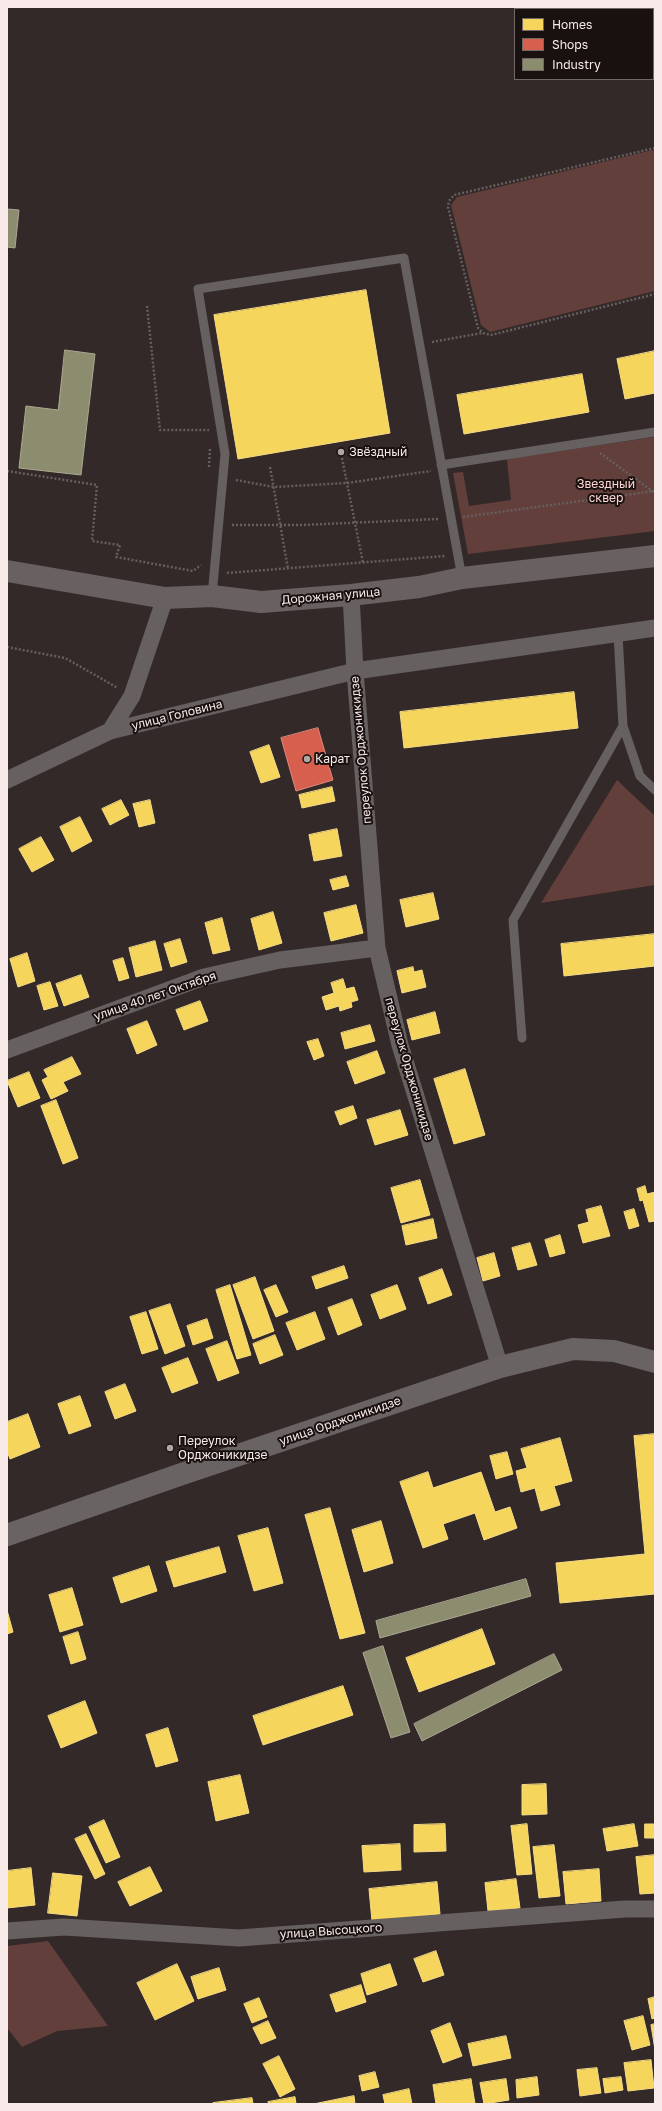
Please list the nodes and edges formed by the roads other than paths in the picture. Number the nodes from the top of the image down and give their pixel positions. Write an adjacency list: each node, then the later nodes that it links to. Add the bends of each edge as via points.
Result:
1 (655, 432): 2 (lane)
2 (438, 468): 5 (lane, via 451,518); 7 (lane, via 404,258 198,289 225,454)
3 (655, 556): 5 (main road, Дорожная улица)
4 (7, 571): 8 (main road, Дорожная улица)
5 (462, 578): 6 (main road, Дорожная улица, via 419,587)
6 (351, 595): 7 (main road, Дорожная улица, via 261,602); 11 (street, переулок Орджоникидзе)
7 (212, 596): 8 (main road, Дорожная улица)
8 (165, 598): 13 (street, via 132,696)
9 (655, 628): 10 (street, улица Головина)
10 (618, 634): 11 (street, улица Головина); 12 (lane)
11 (354, 671): 13 (street, улица Головина); 16 (street, переулок Орджоникидзе)
12 (623, 726): 15 (lane, via 640,776); 17 (lane, via 513,920)
13 (110, 731): 14 (street, улица Головина)
14 (7, 780)
15 (655, 790)
16 (377, 948): 18 (street, улица 40 лет Октября, via 280,960 204,977); 20 (street, переулок Орджоникидзе, via 400,1045)
17 (522, 1038)
18 (7, 1050)
19 (655, 1362): 20 (main road, улица Орджоникидзе, via 614,1351 572,1348)
20 (500, 1367): 21 (main road, улица Орджоникидзе)
21 (7, 1535)
22 (655, 1909): 23 (street, улица Высоцкого, via 625,1909 239,1938 64,1927)
23 (7, 1931)

